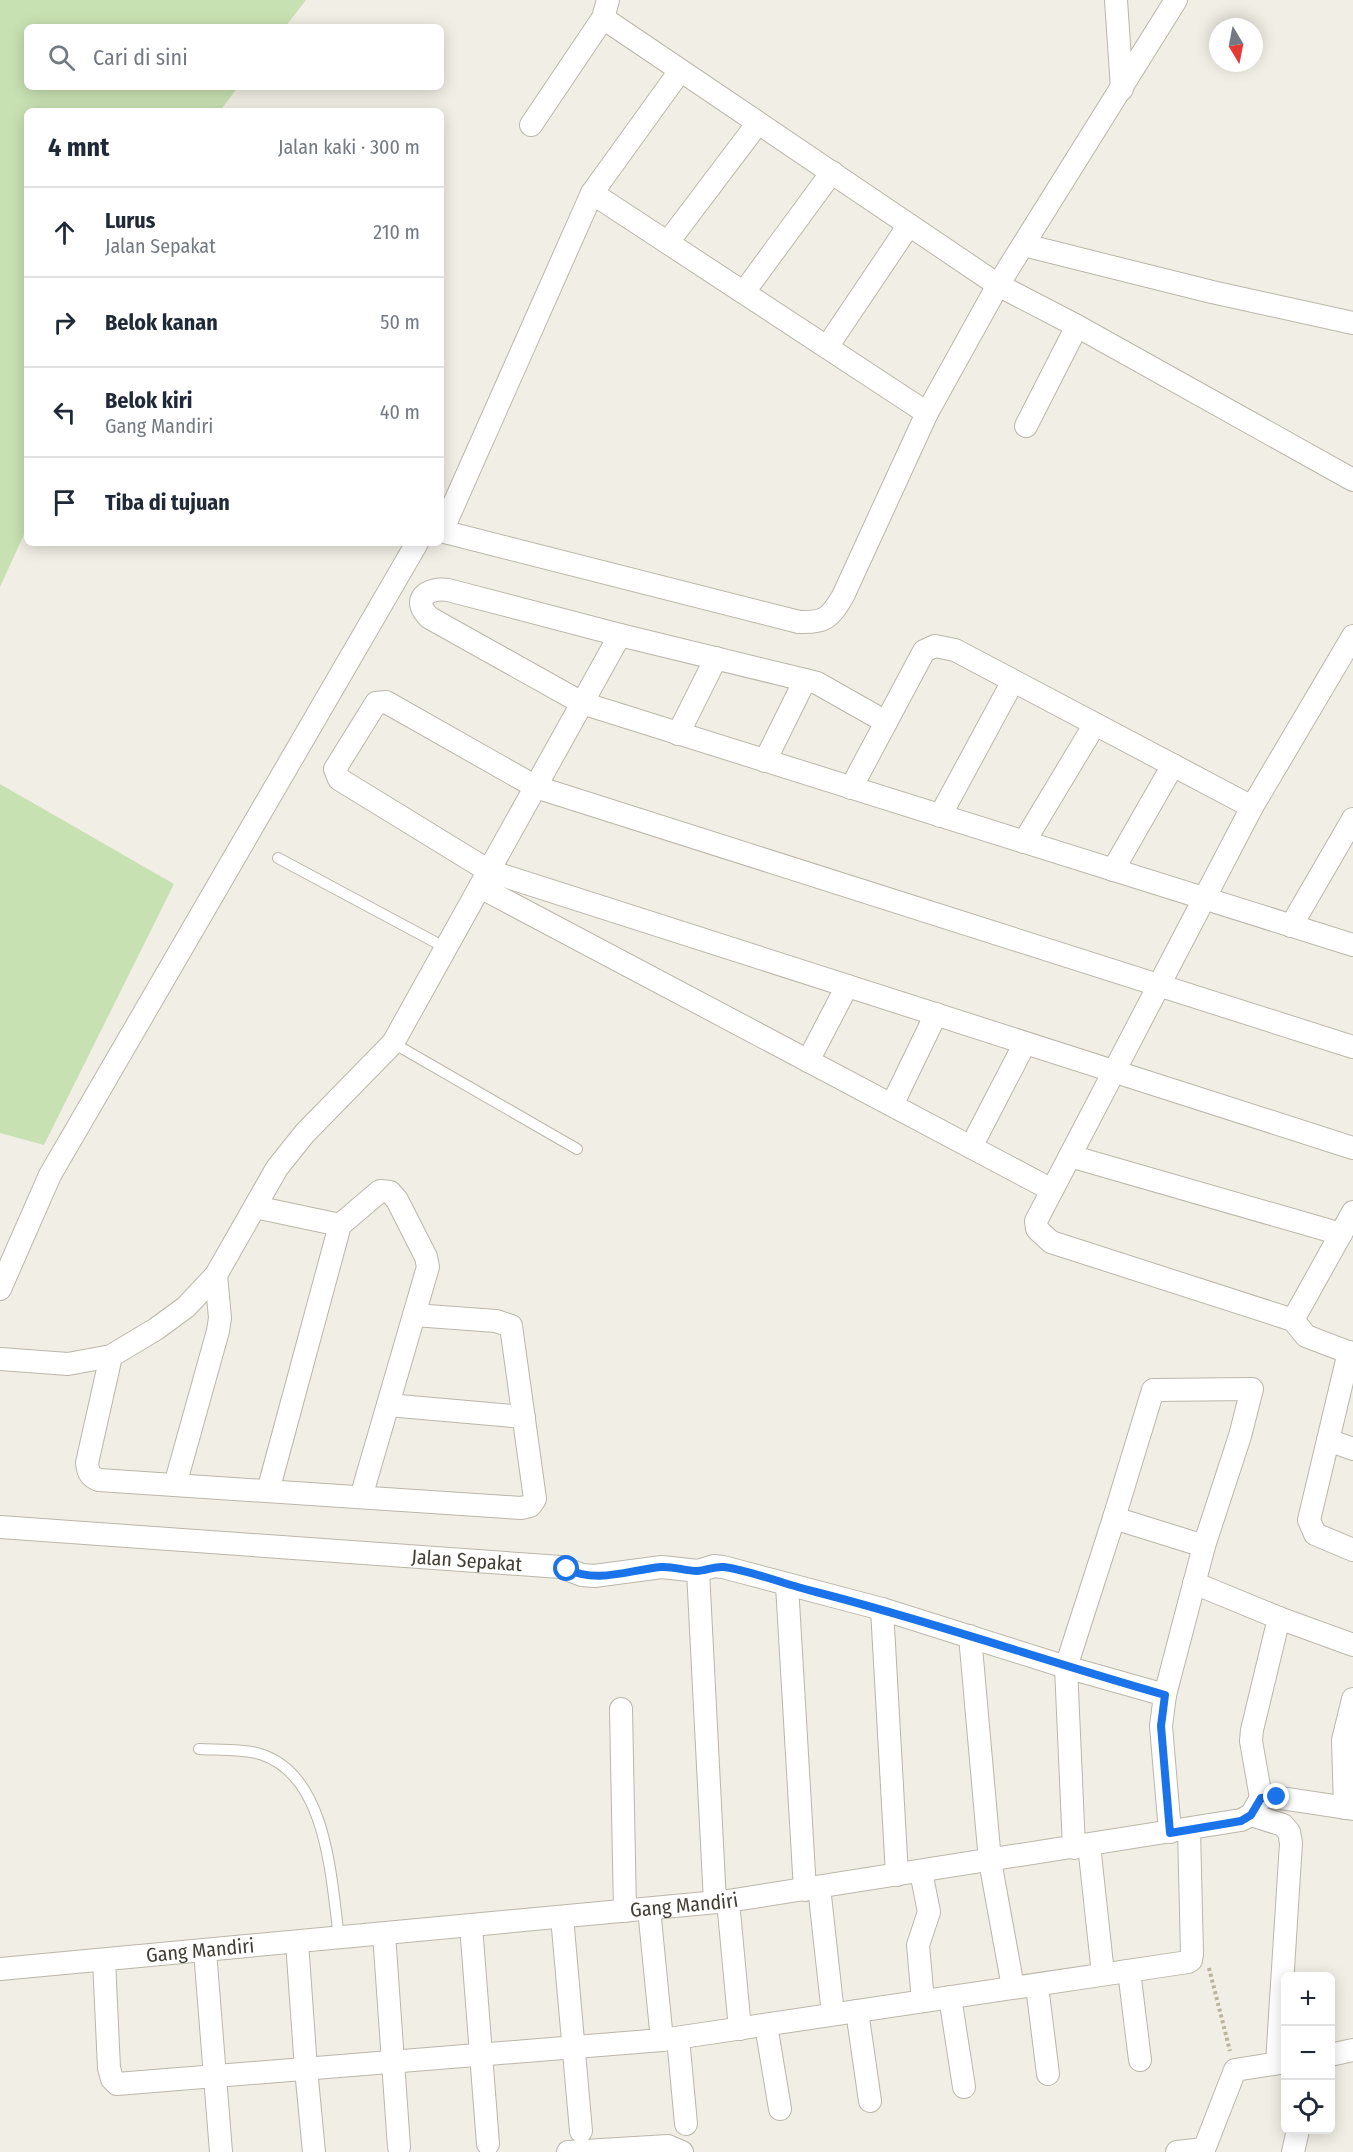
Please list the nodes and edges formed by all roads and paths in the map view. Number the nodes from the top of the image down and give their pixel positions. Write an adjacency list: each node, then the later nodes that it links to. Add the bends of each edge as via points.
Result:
1 (1116, 0): 5 (street)
2 (1176, 0): 5 (street)
3 (605, 9): 4 (street); 7 (street)
4 (680, 71): 6 (street); 9 (street)
5 (1122, 89): 12 (street)
6 (758, 123): 8 (street); 11 (street)
7 (531, 125)
8 (831, 172): 10 (street); 14 (street)
9 (592, 193): 11 (street); 21 (street)
10 (909, 225): 13 (street); 17 (street)
11 (668, 242): 14 (street)
12 (1024, 245): 13 (street); 15 (street)
13 (998, 285): 16 (street); 18 (street)
14 (744, 292): 17 (street)
15 (1353, 323)
16 (1077, 326): 19 (street); 20 (street)
17 (827, 347): 18 (street)
18 (927, 413): 22 (street, via 843,597 832,615 816,623 799,622)
19 (1026, 426)
20 (1353, 480)
21 (444, 524)
22 (444, 532)
23 (415, 546): 67 (street, via 50,1175)
24 (620, 635): 26 (street); 29 (street); 29 (street, via 448,590 436,588 421,599 420,606 430,618)
25 (1353, 636): 37 (street)
26 (716, 658): 27 (street); 32 (street)
27 (805, 680): 30 (street); 33 (street)
28 (1013, 681): 30 (street, via 955,650 935,646 924,651); 31 (street); 38 (street)
29 (582, 703): 32 (street); 35 (street)
30 (886, 722): 36 (street)
31 (1095, 724): 34 (street); 40 (street)
32 (678, 734): 33 (street)
33 (765, 761): 36 (street)
34 (1173, 765): 37 (street); 42 (street)
35 (536, 787): 43 (street); 43 (street, via 386,702 376,703 337,764 339,779); 48 (street)
36 (851, 788): 38 (street)
37 (1252, 807): 44 (street)
38 (940, 816): 40 (street)
39 (1353, 819): 45 (street)
40 (1024, 842): 42 (street)
41 (278, 858): 47 (lane)
42 (1113, 870): 44 (street)
43 (484, 879): 47 (street); 49 (street); 54 (street)
44 (1203, 898): 45 (street); 48 (street)
45 (1291, 926): 46 (street)
46 (1353, 945)
47 (446, 948): 51 (street)
48 (1158, 984): 53 (street); 55 (street)
49 (848, 986): 50 (street); 54 (street)
50 (936, 1014): 52 (street); 56 (street)
51 (393, 1043): 59 (lane); 62 (street, via 305,1133 277,1168)
52 (1025, 1043): 55 (street); 57 (street)
53 (1353, 1047)
54 (808, 1061): 56 (street)
55 (1113, 1071): 58 (street); 60 (street)
56 (892, 1105): 57 (street)
57 (970, 1147): 61 (street)
58 (1353, 1148)
59 (577, 1149)
60 (1070, 1156): 61 (street); 65 (street)
61 (1052, 1190): 69 (street, via 1036,1221 1037,1229 1051,1242)
62 (255, 1207): 64 (street); 66 (street)
63 (1353, 1212): 65 (street)
64 (340, 1225): 68 (street, via 380,1191 390,1192 397,1200 428,1267); 78 (street)
65 (1341, 1234): 69 (street)
66 (216, 1275): 71 (street, via 186,1307); 77 (street, via 218,1331)
67 (0, 1289)
68 (414, 1315): 73 (street); 74 (street, via 496,1321 511,1326)
69 (1293, 1320): 70 (street, via 1306,1336)
70 (1351, 1353): 75 (street)
71 (111, 1356): 72 (street, via 68,1364); 77 (street, via 88,1472 99,1480)
72 (0, 1359)
73 (388, 1405): 74 (street); 79 (street)
74 (524, 1417): 79 (street, via 535,1499 530,1506)
75 (1328, 1440): 76 (street); 83 (street, via 1309,1520 1315,1534)
76 (1353, 1449)
77 (175, 1485): 78 (street)
78 (268, 1491): 79 (street)
79 (362, 1497)
80 (1114, 1518): 82 (street); 82 (street, via 1153,1390 1252,1389); 91 (street)
81 (0, 1527): 84 (street, Jalan Sepakat, via 561,1567 594,1576 662,1567)
82 (1204, 1546): 85 (street)
83 (1353, 1550)
84 (698, 1571): 86 (street, Jalan Sepakat, via 723,1567); 104 (street)
85 (1194, 1583): 88 (street); 92 (street)
86 (787, 1585): 87 (street, Jalan Sepakat); 103 (street)
87 (882, 1609): 89 (street, Jalan Sepakat); 102 (street)
88 (1279, 1618): 90 (street); 96 (street, via 1251,1741)
89 (970, 1636): 91 (street, Jalan Sepakat); 100 (street)
90 (1353, 1646)
91 (1066, 1667): 92 (street, Jalan Sepakat); 99 (street)
92 (1165, 1695): 98 (street, via 1161,1726)
93 (1353, 1699): 97 (street, via 1343,1740)
94 (621, 1709): 106 (street)
95 (199, 1749): 110 (lane, via 262,1754 284,1766 303,1788 321,1824)
96 (1256, 1806): 97 (street, Gang Mandiri, via 1268,1796); 98 (street, Gang Mandiri, via 1241,1821); 125 (street, via 1283,1825 1291,1843)
97 (1349, 1809)
98 (1179, 1831): 99 (street, Gang Mandiri); 114 (street)
99 (1082, 1846): 100 (street, Gang Mandiri); 117 (street)
100 (990, 1861): 101 (street, Gang Mandiri); 119 (street)
101 (921, 1872): 102 (street, Gang Mandiri); 121 (street, via 928,1912 918,1945)
102 (897, 1875): 103 (street, Gang Mandiri)
103 (812, 1888): 104 (street, Gang Mandiri); 123 (street)
104 (722, 1901): 105 (street, Gang Mandiri); 126 (street)
105 (650, 1909): 106 (street, Gang Mandiri); 127 (street)
106 (625, 1911): 107 (street, Gang Mandiri)
107 (562, 1917): 108 (street, Gang Mandiri); 128 (street)
108 (471, 1926): 109 (street, Gang Mandiri); 131 (street)
109 (384, 1934): 110 (street, Gang Mandiri); 134 (street)
110 (339, 1937): 111 (street, Gang Mandiri)
111 (297, 1942): 112 (street, Gang Mandiri); 135 (street)
112 (205, 1951): 113 (street, Gang Mandiri); 138 (street)
113 (104, 1960): 115 (street, Gang Mandiri); 138 (street, via 111,2079 117,2084)
114 (1191, 1960): 116 (street); 136 (path, via 1209,1965)
115 (0, 1970)
116 (1130, 1971): 117 (street); 132 (street)
117 (1103, 1974): 118 (street)
118 (1037, 1986): 119 (street); 137 (street)
119 (1013, 1987): 120 (street)
120 (950, 1997): 121 (street); 139 (street)
121 (923, 2001): 122 (street)
122 (857, 2011): 123 (street); 140 (street)
123 (833, 2014): 124 (street)
124 (766, 2025): 126 (street); 141 (street)
125 (1283, 2026)
126 (740, 2029): 127 (street)
127 (670, 2039): 128 (street); 142 (street)
128 (573, 2047): 131 (street); 143 (street)
129 (1353, 2050): 130 (street)
130 (1335, 2054)
131 (481, 2056): 134 (street); 145 (street)
132 (1140, 2060)
133 (1281, 2062): 136 (street)
134 (393, 2063): 135 (street); 146 (street)
135 (306, 2070): 138 (street); 149 (street)
136 (1235, 2070): 147 (street)
137 (1048, 2074)
138 (215, 2078): 148 (street)
139 (963, 2087)
140 (870, 2101)
141 (780, 2109)
142 (686, 2124)
143 (581, 2131)
144 (1297, 2134): 153 (street)
145 (488, 2144)
146 (399, 2147)
147 (1203, 2150): 152 (street)
148 (221, 2152)
149 (314, 2152)
150 (568, 2152): 151 (street, via 668,2146)
151 (682, 2152)
152 (1177, 2152)
153 (1293, 2152)

